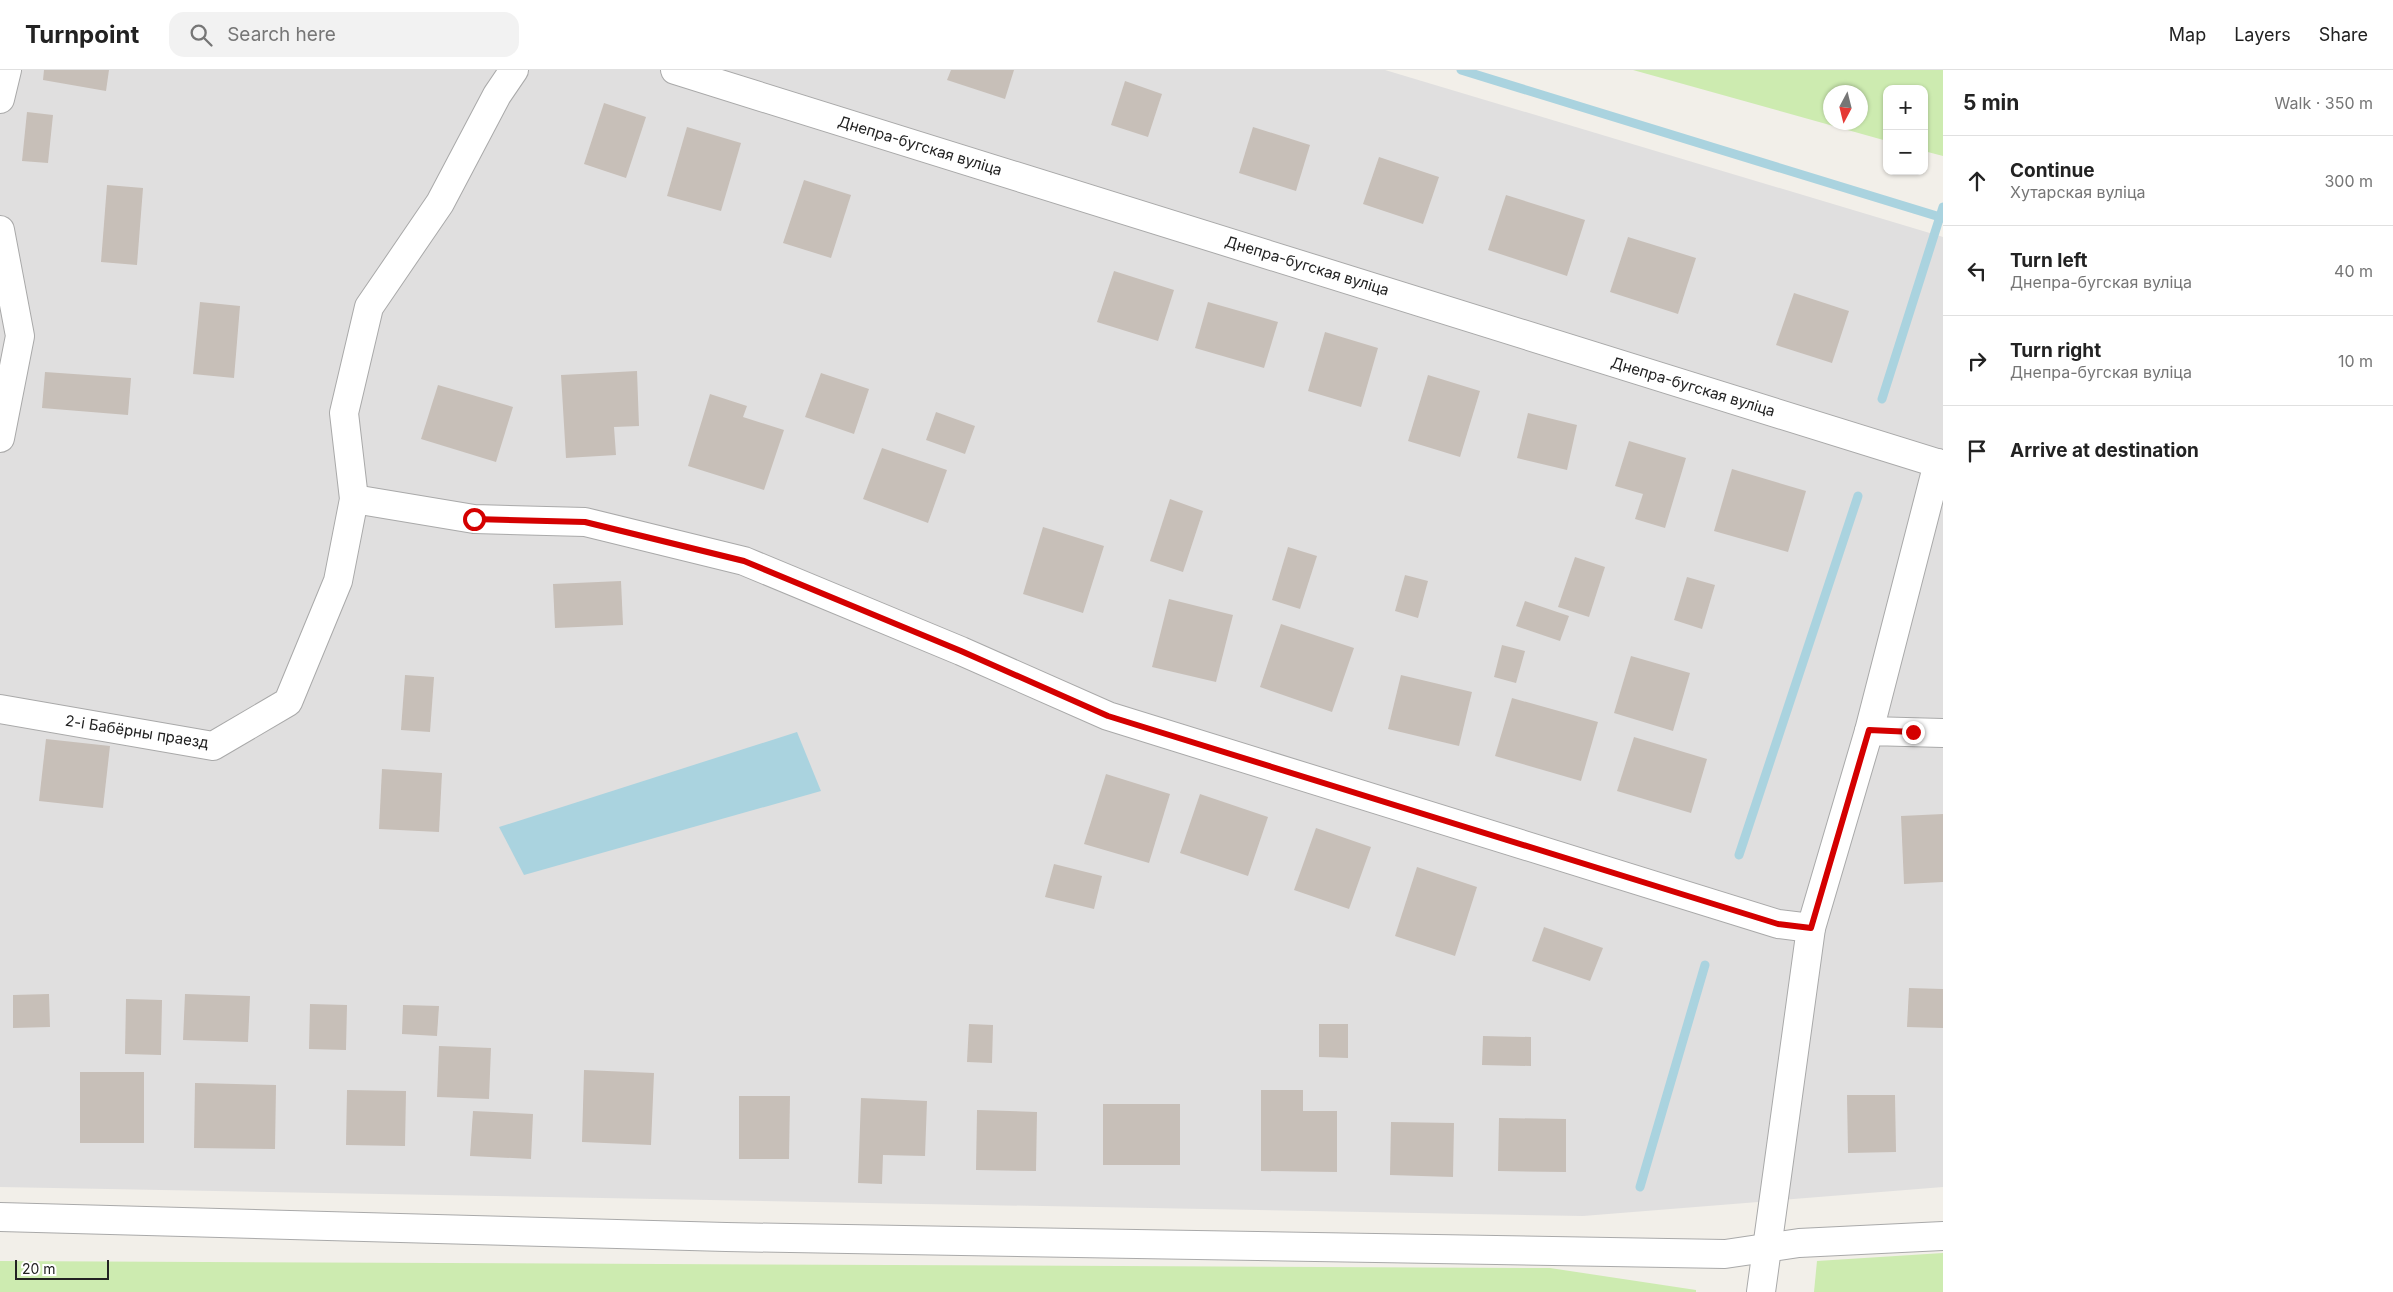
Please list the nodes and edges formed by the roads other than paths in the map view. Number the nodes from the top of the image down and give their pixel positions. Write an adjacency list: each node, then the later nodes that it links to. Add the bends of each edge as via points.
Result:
1 (7, 70): 4 (street)
2 (514, 70): 9 (street, via 497,95 440,203 369,307 344,413)
3 (675, 70): 8 (street, Днепра-бугская вуліца)
4 (0, 99)
5 (0, 230): 6 (street)
6 (10, 335): 7 (street)
7 (0, 438)
8 (1940, 464): 11 (street, Днепра-бугская вуліца)
9 (354, 499): 10 (street, 2-і Бабёрны праезд, via 338,581 288,702 213,746); 13 (street, via 474,519 585,522 744,561 1108,716 1778,924)
10 (0, 710)
11 (1869, 730): 12 (street); 13 (street, Днепра-бугская вуліца)
12 (1943, 733)
13 (1811, 928): 16 (street, Днепра-бугская вуліца)
14 (0, 1218): 16 (street, via 726,1237 1725,1254)
15 (1943, 1236): 16 (street, via 1799,1243)
16 (1768, 1248): 17 (street, Днепра-бугская вуліца)
17 (1761, 1292)

